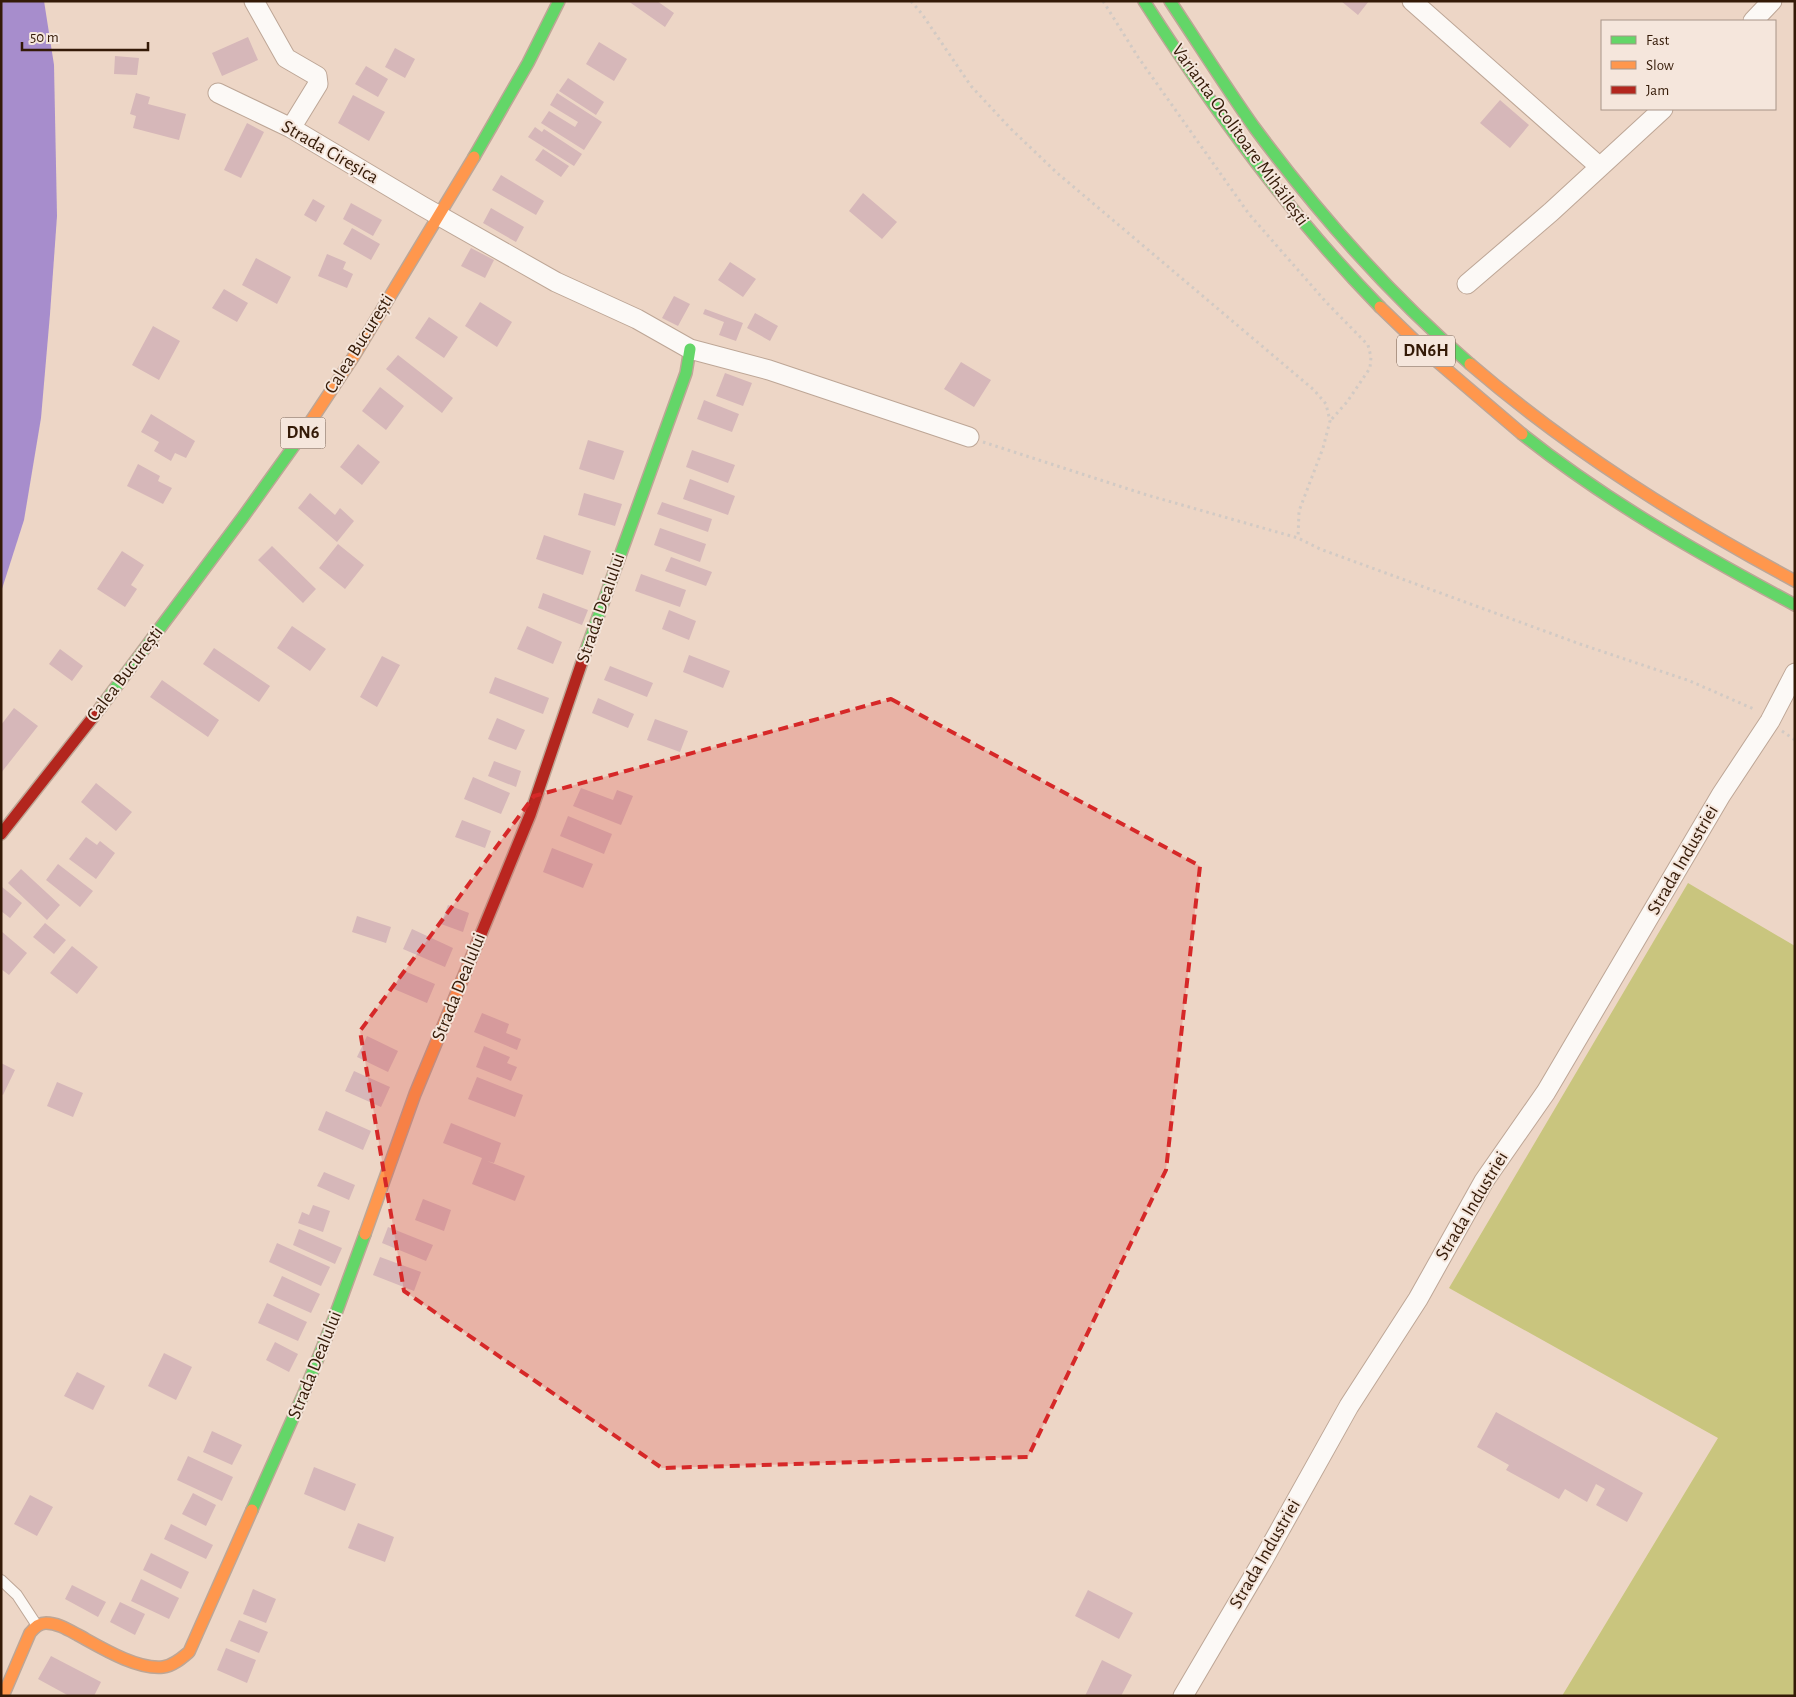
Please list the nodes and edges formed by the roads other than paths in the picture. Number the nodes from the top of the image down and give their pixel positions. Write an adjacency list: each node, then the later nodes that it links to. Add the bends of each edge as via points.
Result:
1 (254, 1): 10 (street, via 286,58 317,76 318,84)
2 (559, 1): 12 (main road, Calea București / DN6, via 529,62)
3 (1144, 1): 17 (main road, Varianta Ocolitoare Mihăilești / DN6H, via 1217,111 1268,180 1362,289 1416,342 1482,401 1560,463 1668,536)
4 (1170, 1): 16 (main road, Varianta Ocolitoare Mihăilești / DN6H, via 1283,164 1378,274 1446,342 1482,375 1591,459 1685,520)
5 (1412, 1): 11 (street)
6 (1772, 1): 7 (street)
7 (1754, 20)
8 (218, 93): 10 (street, Strada Cireșica)
9 (1662, 110): 11 (street)
10 (292, 128): 12 (street, Strada Cireșica)
11 (1600, 167): 13 (street)
12 (439, 215): 14 (street, via 556,282 637,319); 19 (main road, Calea București / DN6, via 316,414 45,780)
13 (1467, 284)
14 (690, 349): 15 (street, via 769,370); 21 (main road, Strada Dealului, via 686,373 530,815 416,1094 304,1394 189,1652 174,1664 161,1668 139,1664 59,1625 48,1622)
15 (969, 437)
16 (1795, 580)
17 (1795, 605)
18 (1795, 674): 23 (street, Strada Industriei, via 1770,721 1721,795 1546,1092 1484,1181 1418,1299 1350,1406)
19 (1, 834)
20 (1, 1580): 21 (lane, via 17,1595)
21 (36, 1625): 22 (main road)
22 (3, 1696)
23 (1183, 1696)

